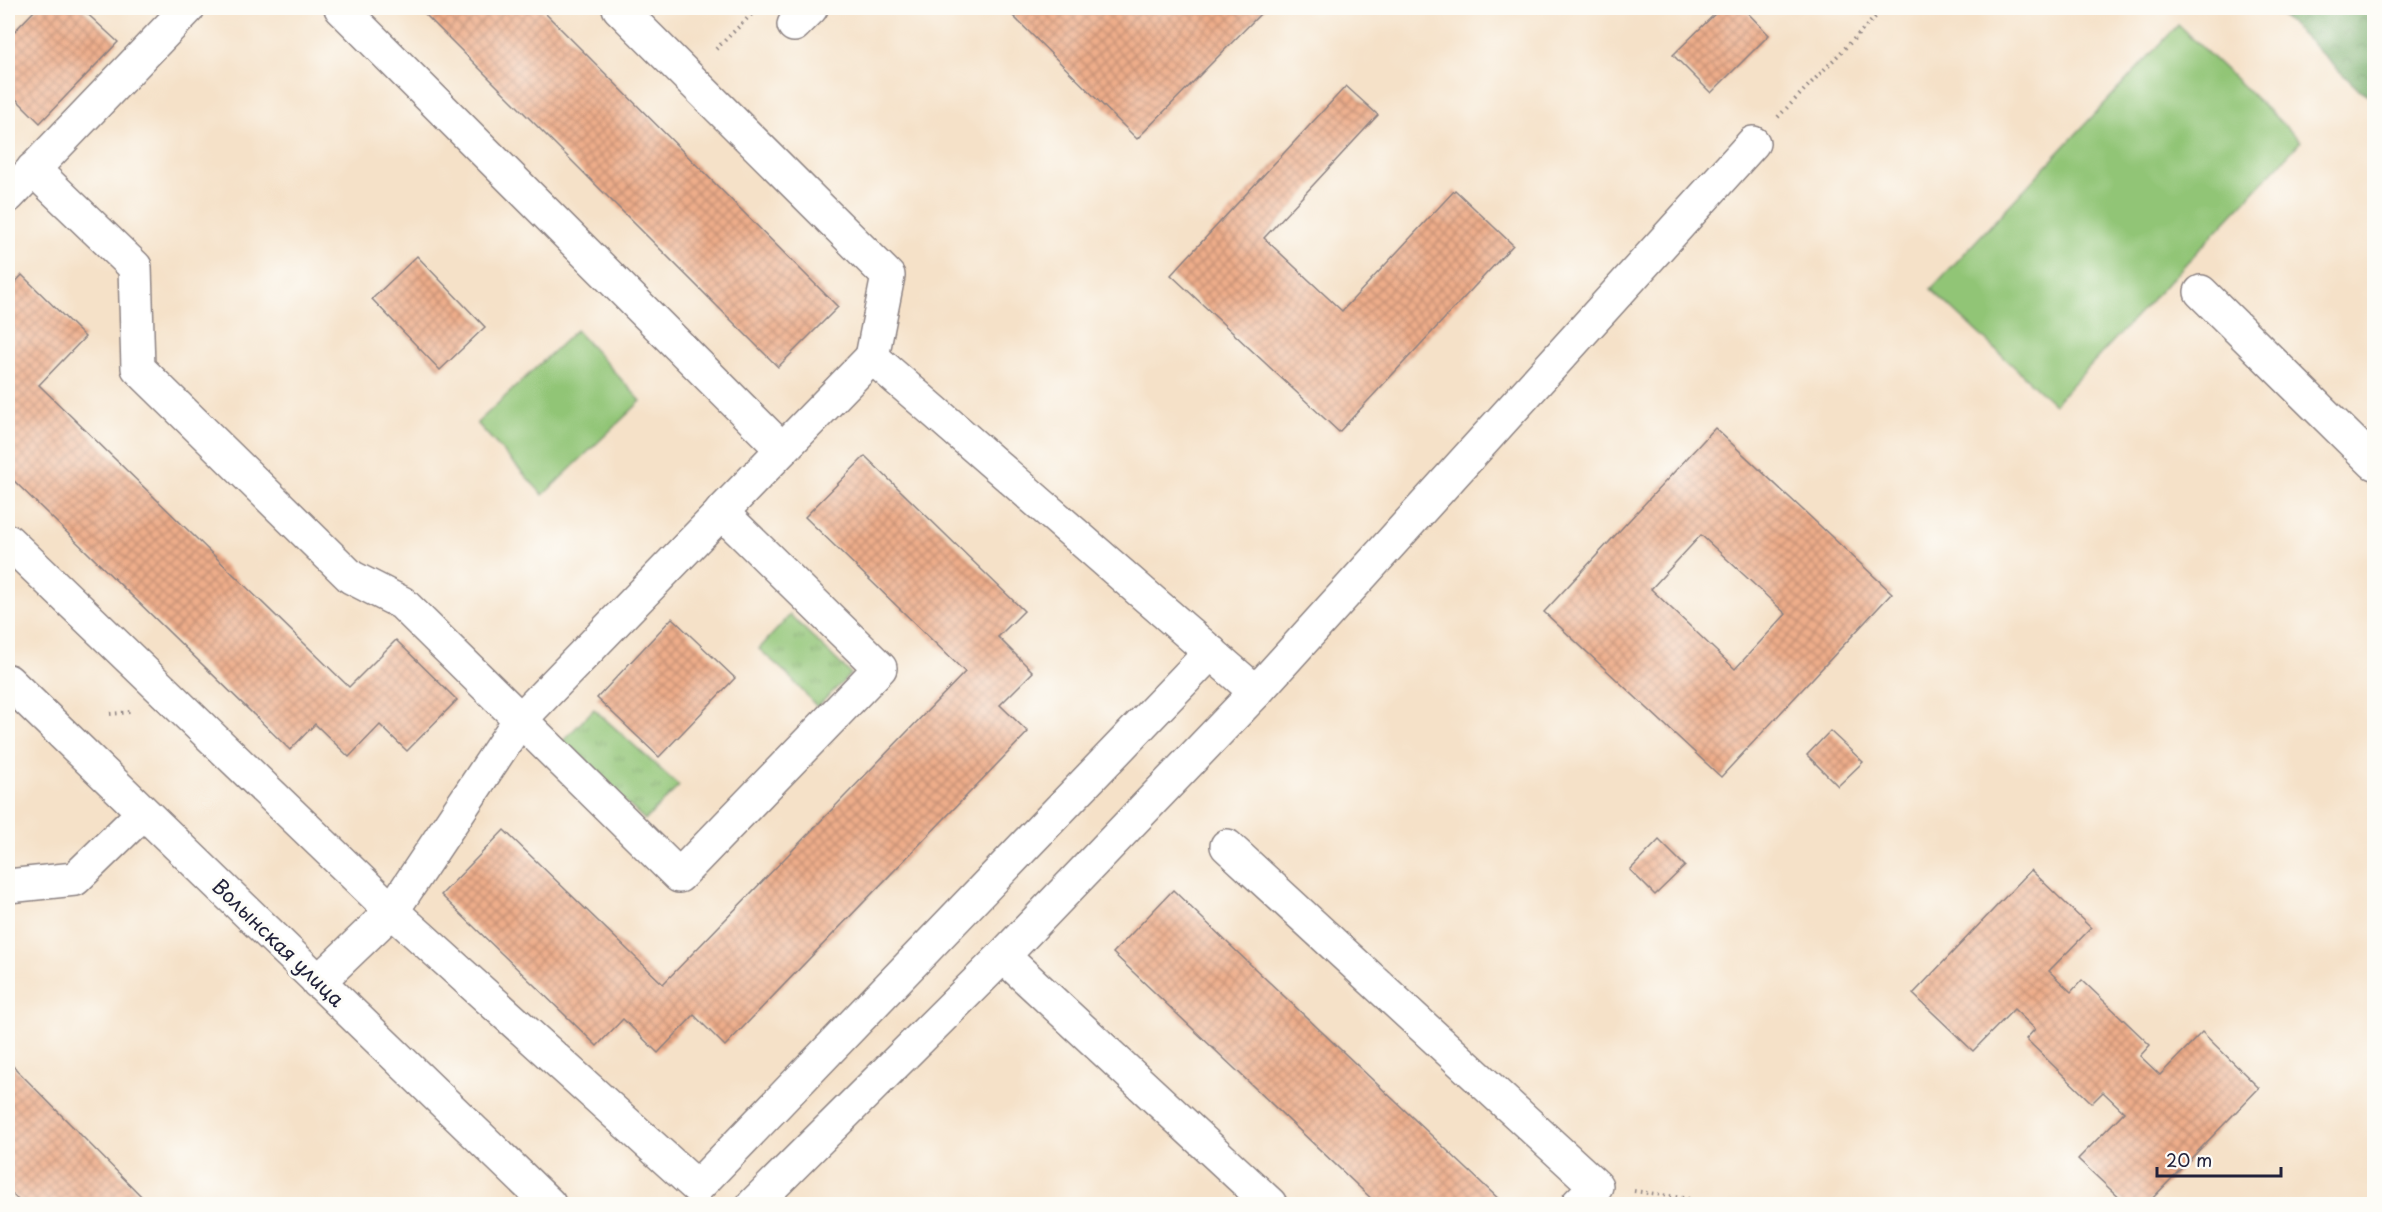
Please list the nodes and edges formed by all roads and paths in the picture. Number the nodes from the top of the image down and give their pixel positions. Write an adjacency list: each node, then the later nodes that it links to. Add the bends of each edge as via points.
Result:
1 (188, 8): 8 (street)
2 (341, 8): 12 (street)
3 (619, 8): 6 (street)
4 (758, 8): 6 (path)
5 (1884, 8): 7 (path)
6 (688, 77): 11 (street, via 888,276)
7 (1753, 143): 18 (street)
8 (33, 169): 9 (street); 19 (street, via 135,267 138,368 351,577 402,603)
9 (8, 196)
10 (2201, 292): 13 (street)
11 (872, 357): 12 (street); 16 (street)
12 (782, 449): 14 (street)
13 (2374, 463)
14 (721, 513): 19 (street); 19 (street, via 880,668 679,876)
15 (8, 541): 23 (street)
16 (1211, 652): 18 (street); 23 (street, via 697,1187)
17 (8, 681): 20 (street, Волынская улица)
18 (1256, 692): 24 (street)
19 (519, 721): 23 (street)
20 (143, 813): 22 (street, via 75,879); 25 (street, Волынская улица)
21 (1227, 846): 26 (street)
22 (8, 886)
23 (392, 911): 25 (street)
24 (1003, 956): 28 (street); 29 (street)
25 (318, 982): 27 (street, Волынская улица)
26 (1587, 1195): 30 (path, via 1690,1199)
27 (549, 1204)
28 (754, 1204)
29 (1270, 1204)
30 (1697, 1204)

